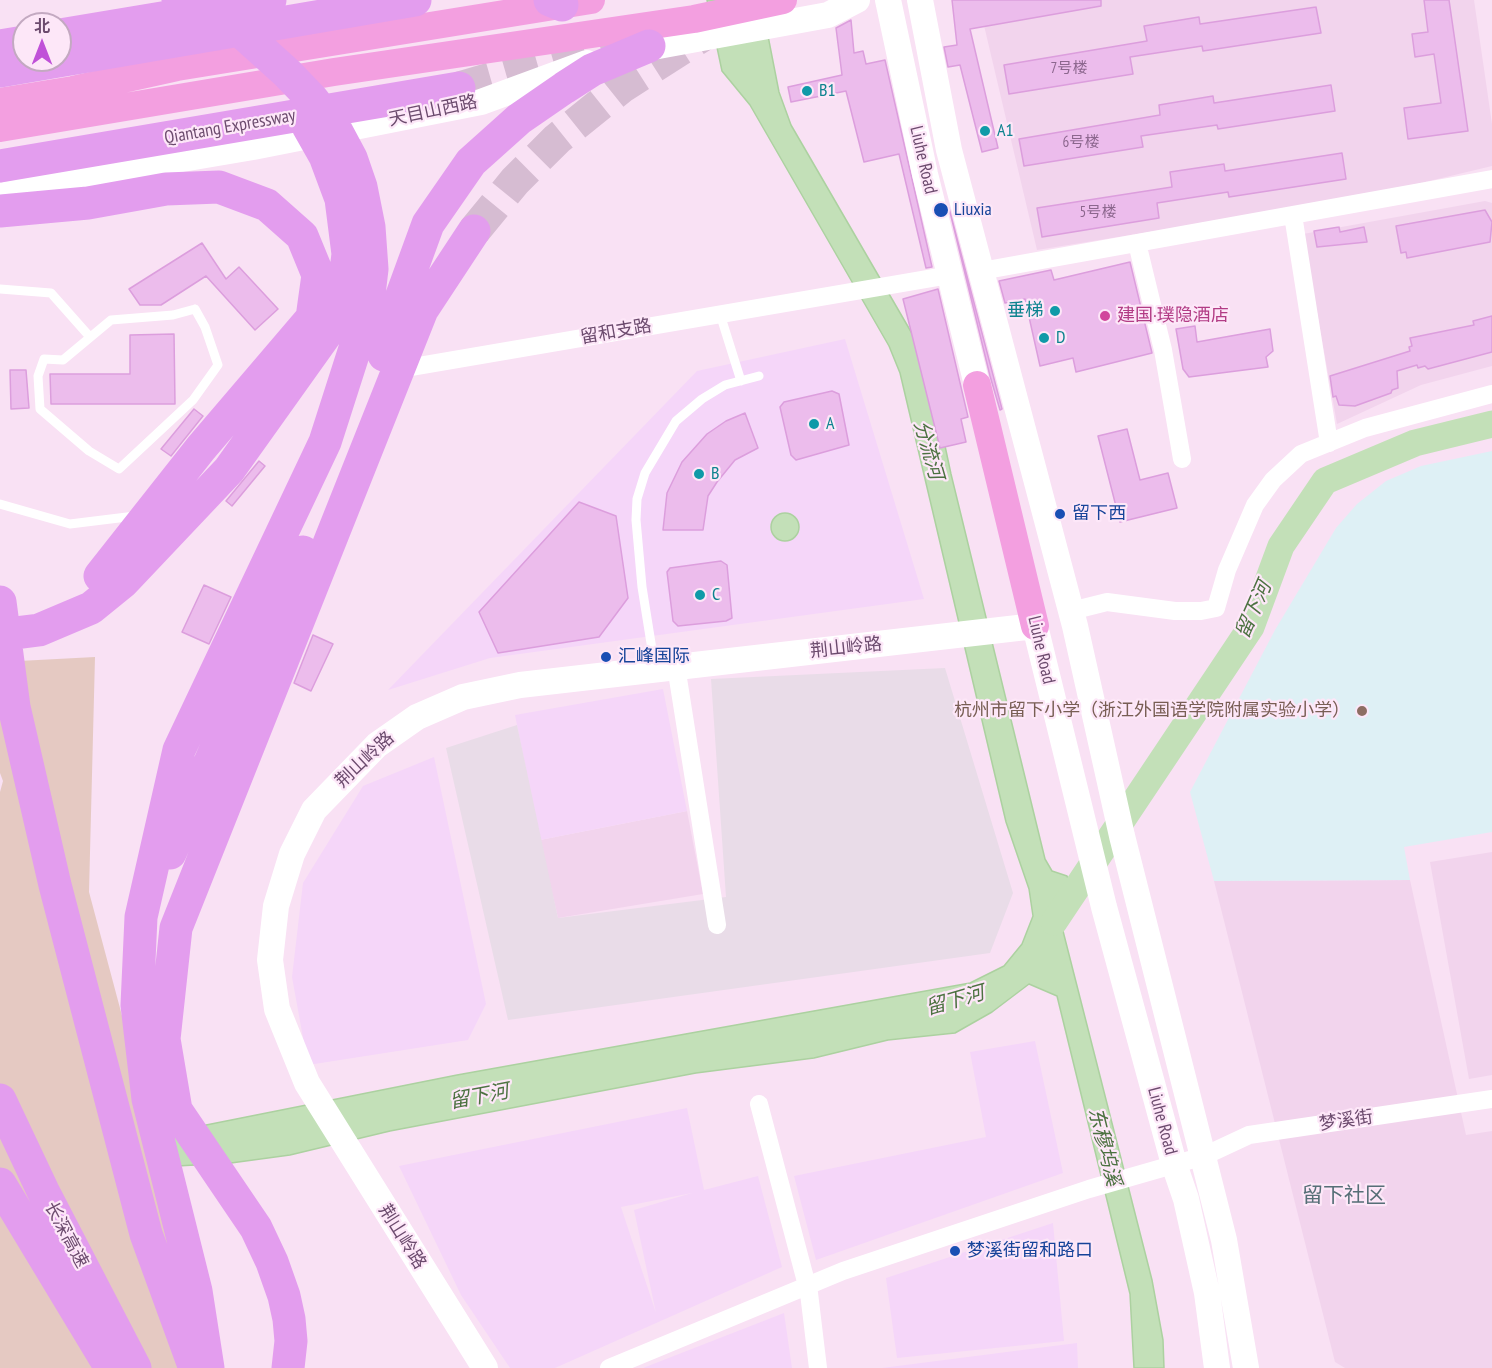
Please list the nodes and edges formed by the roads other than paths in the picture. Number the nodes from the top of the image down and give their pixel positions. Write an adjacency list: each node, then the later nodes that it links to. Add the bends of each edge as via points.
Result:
1 (178, 0): 29 (highway, via 237,51 306,123 325,156 341,199)
2 (206, 0): 29 (highway, via 313,100 351,158 369,227 372,269)
3 (270, 0): 11 (highway)
4 (415, 0): 14 (highway)
5 (857, 0): 9 (main road, 天目山西路, via 828,15)
6 (888, 0): 27 (main road, Liuhe Road)
7 (920, 0): 26 (main road, Liuhe Road, via 949,150)
8 (566, 1): 17 (main road)
9 (775, 9): 10 (main road, 天目山西路)
10 (697, 28): 13 (main road, 天目山西路); 18 (main road, 天目山西路, via 334,72)
11 (72, 33)
12 (0, 46): 15 (highway)
13 (649, 46): 21 (main road, 天目山西路, via 586,63 481,102); 47 (highway, via 592,70 519,119 471,162 428,224 397,309 370,404)
14 (72, 53)
15 (12, 62)
16 (459, 88): 19 (highway, Qiantang Expressway)
17 (0, 100)
18 (0, 128)
19 (0, 166)
20 (1492, 179): 23 (street)
21 (0, 196)
22 (0, 211): 40 (highway, via 88,203 166,189 219,187 267,205 302,236 318,275 312,318 201,448)
23 (1293, 215): 25 (street); 37 (street)
24 (474, 231): 50 (highway, via 422,310)
25 (1137, 243): 26 (street); 38 (street)
26 (981, 271): 42 (main road, Liuhe Road)
27 (950, 275): 30 (street, 留和支路); 35 (main road, Liuhe Road)
28 (0, 289): 31 (lane, via 51,293)
29 (354, 312): 45 (highway, via 228,470 123,582 91,608 39,630); 48 (highway, via 325,442 179,750)
30 (720, 315): 32 (street, 留和支路); 34 (lane)
31 (90, 337): 31 (lane, via 63,360 44,359 38,376 40,409 89,451 119,469 193,400 218,365 206,327 195,309 173,315 111,320)
32 (412, 367)
33 (759, 376): 34 (lane)
34 (741, 381): 46 (lane, via 725,385 702,399 676,421 645,473 637,500 642,587)
35 (977, 385): 44 (main road, Liuhe Road)
36 (1492, 394): 37 (street, via 1365,428)
37 (1329, 443): 42 (street, via 1300,454 1273,480 1255,505 1227,570 1216,608 1175,611 1107,602)
38 (1182, 459)
39 (0, 504): 40 (lane, via 70,524)
40 (150, 515): 43 (highway, via 107,570 76,598 34,616)
41 (0, 602): 61 (highway, via 14,707 55,885 146,1234)
42 (1071, 611): 55 (main road, Liuhe Road, via 1119,824)
43 (0, 620)
44 (1035, 626): 46 (main road, 荆山岭路); 56 (main road, Liuhe Road, via 1093,863)
45 (0, 635)
46 (665, 667): 49 (street); 64 (main road, 荆山岭路, via 520,685 462,697 417,717 377,745 314,810 291,854 276,906 270,960 276,1009 306,1083)
47 (203, 779): 48 (highway); 50 (highway)
48 (141, 919): 62 (highway, via 137,1005 148,1099 196,1292)
49 (717, 925)
50 (176, 928): 63 (highway, via 164,1039 176,1110 256,1228 272,1262 289,1319)
51 (1492, 1099): 55 (street, 梦溪街, via 1249,1135)
52 (0, 1100): 60 (highway, 长深高速)
53 (759, 1104): 58 (street)
54 (0, 1144): 59 (highway, 长深高速)
55 (1204, 1156): 56 (street, 梦溪街); 68 (main road, Liuhe Road, via 1224,1240)
56 (1174, 1164): 58 (street, 梦溪街, via 1089,1189); 67 (main road, Liuhe Road, via 1201,1263)
57 (0, 1184): 59 (highway)
58 (808, 1286): 65 (street, 梦溪街); 66 (street)
59 (113, 1368)
60 (135, 1368)
61 (194, 1368)
62 (208, 1368)
63 (288, 1368)
64 (485, 1368)
65 (609, 1368)
66 (818, 1368)
67 (1217, 1368)
68 (1246, 1368)

